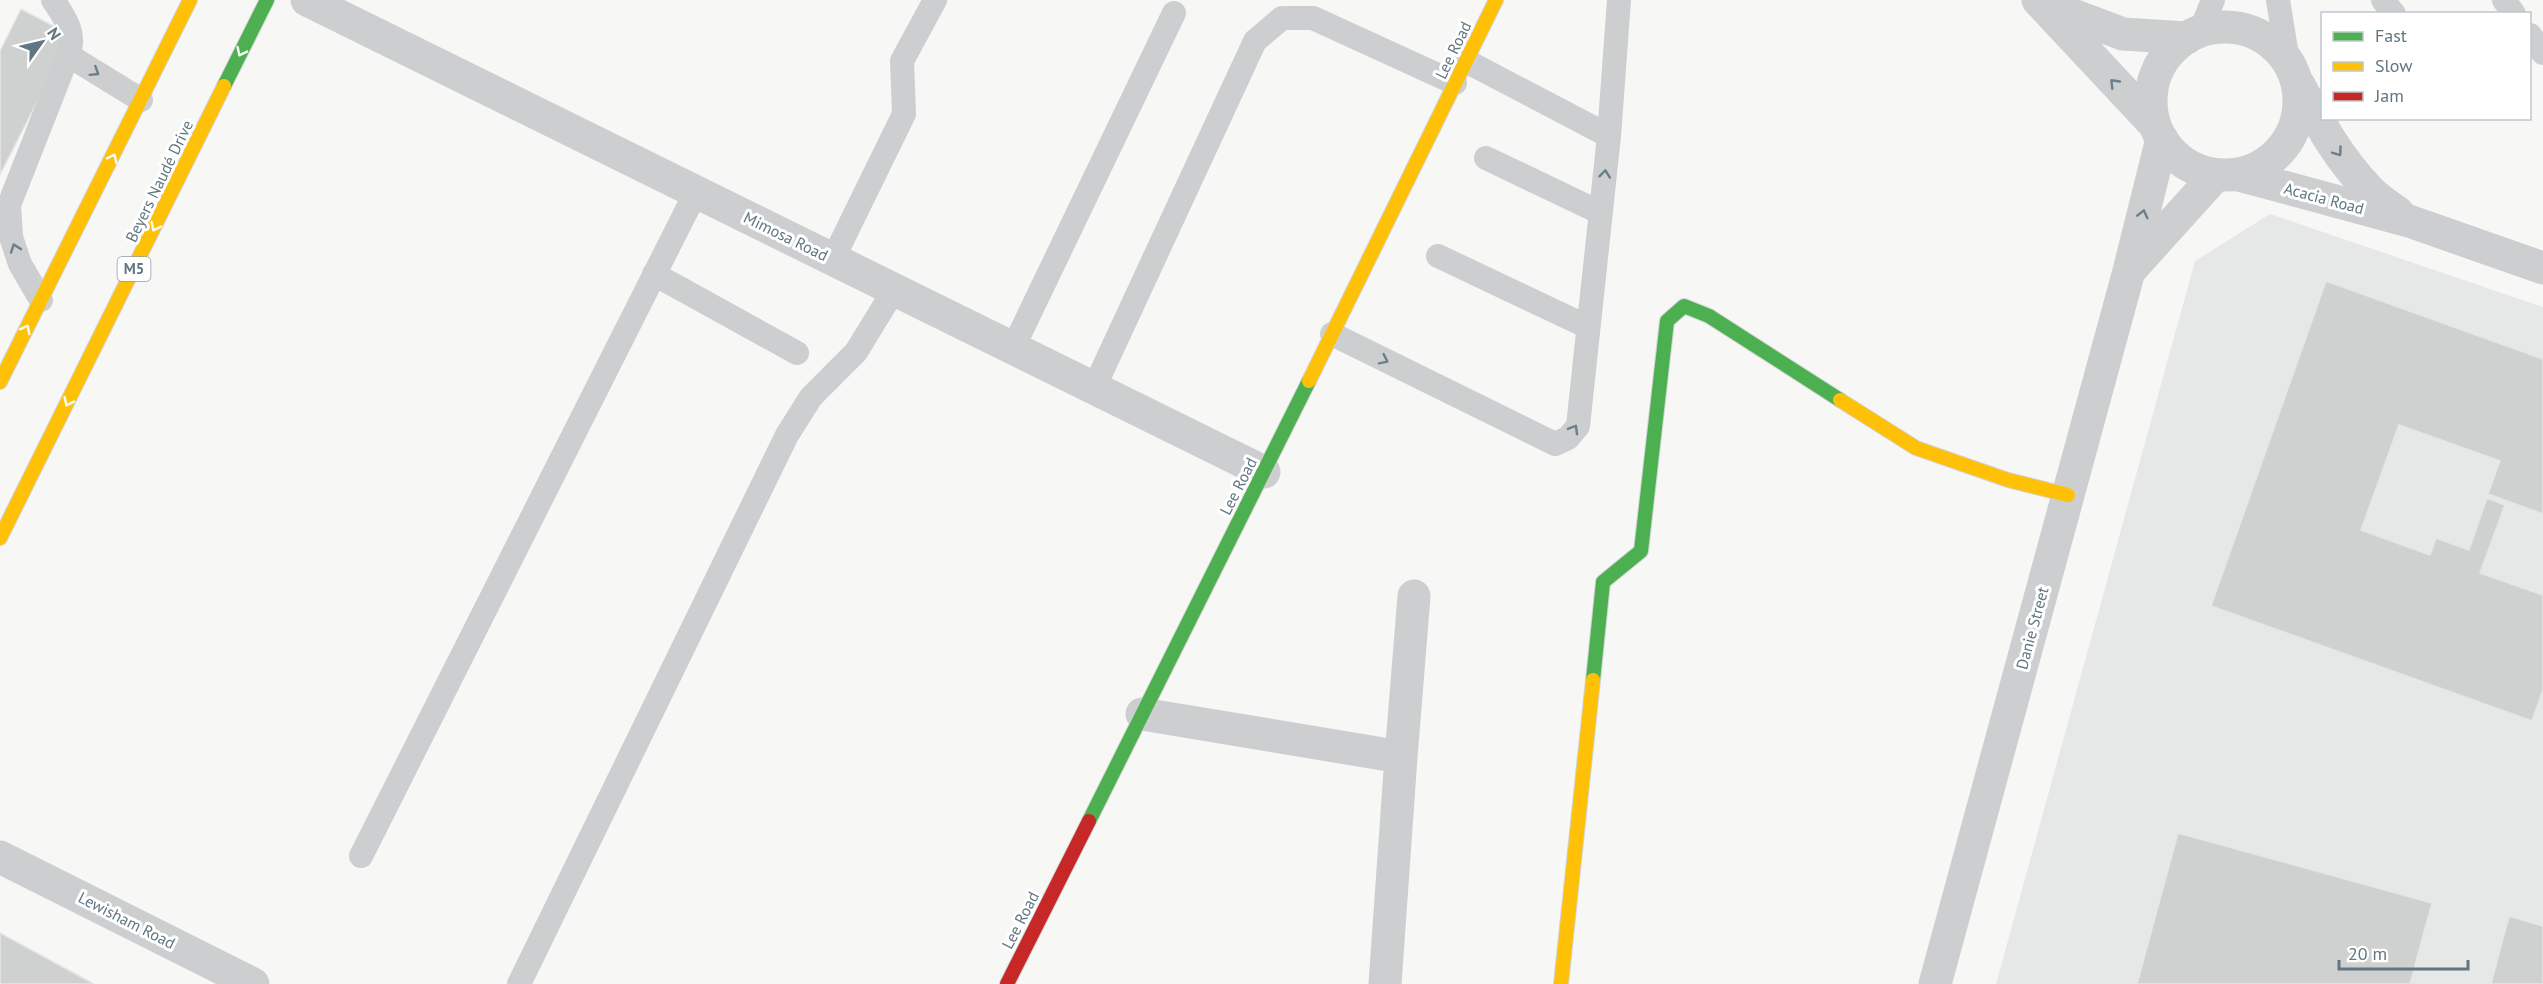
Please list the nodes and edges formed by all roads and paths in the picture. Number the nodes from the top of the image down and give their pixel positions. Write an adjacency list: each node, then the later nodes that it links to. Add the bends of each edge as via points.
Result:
1 (53, 0): 17 (lane, via 72,36)
2 (190, 0): 21 (street)
3 (267, 0): 44 (street, Beyers Naudé Drive / M5, one-way to 44)
4 (307, 0): 26 (street, Mimosa Road)
5 (935, 0): 30 (lane, via 902,62 904,114)
6 (1496, 0): 18 (street, Lee Road)
7 (1619, 0): 23 (lane)
8 (2213, 0): 14 (lane)
9 (2278, 0): 19 (lane)
10 (2383, 0): 12 (lane)
11 (2040, 1): 14 (street, via 2123,34); 22 (street, one-way to 11)
12 (2392, 12)
13 (1174, 13): 38 (lane)
14 (2194, 34): 19 (street, via 2226,27 2250,31 2272,43); 22 (street, via 2179,42 2162,60 2152,84 2151,109)
15 (2531, 38): 16 (lane)
16 (2543, 53)
17 (68, 55): 21 (lane, one-way to 21); 35 (lane, one-way to 17, via 20,264 11,237 9,205)
18 (1466, 61): 20 (street, Lee Road); 23 (lane)
19 (2293, 73): 25 (street, via 2299,108 2294,131 2280,152 2262,166); 28 (street, Acacia Road, one-way to 28, via 2325,134 2349,168 2370,192)
20 (1455, 83): 37 (street, Lee Road); 41 (lane, via 1313,18 1282,18 1255,41)
21 (141, 100): 35 (street, one-way to 21)
22 (2159, 132): 25 (street, via 2172,154 2192,168); 32 (street, Danie Street, one-way to 22)
23 (1608, 136): 27 (lane, one-way to 23)
24 (1486, 158): 27 (lane)
25 (2227, 175): 28 (street, Acacia Road); 32 (street, Danie Street)
26 (696, 192): 30 (street, Mimosa Road); 33 (lane)
27 (1601, 213): 36 (lane)
28 (2409, 221): 31 (street, Acacia Road)
29 (1438, 256): 36 (lane)
30 (833, 259): 34 (street, Mimosa Road)
31 (2543, 268)
32 (2129, 271): 43 (street, Danie Street)
33 (654, 274): 39 (lane); 48 (lane)
34 (894, 290): 38 (street, Mimosa Road); 51 (lane, via 856,352 811,397 787,435)
35 (41, 300): 40 (street, one-way to 35)
36 (1588, 327): 37 (lane, one-way to 36, via 1555,444 1568,438 1578,426)
37 (1332, 334): 42 (street, Lee Road)
38 (1013, 348): 41 (street, Mimosa Road)
39 (797, 352)
40 (0, 382)
41 (1094, 388): 42 (street, Mimosa Road)
42 (1264, 472): 46 (street, Lee Road)
43 (2068, 495): 54 (street, via 2008,480 1916,448 1708,316 1684,306 1667,321 1641,551 1603,582); 55 (street, Danie Street)
44 (0, 538)
45 (1414, 596): 47 (street)
46 (1142, 714): 47 (street); 52 (street, Lee Road)
47 (1401, 757): 53 (street)
48 (361, 856)
49 (0, 857): 50 (street, Lewisham Road)
50 (254, 984)
51 (519, 984)
52 (1007, 984)
53 (1385, 984)
54 (1561, 984)
55 (1935, 984)

